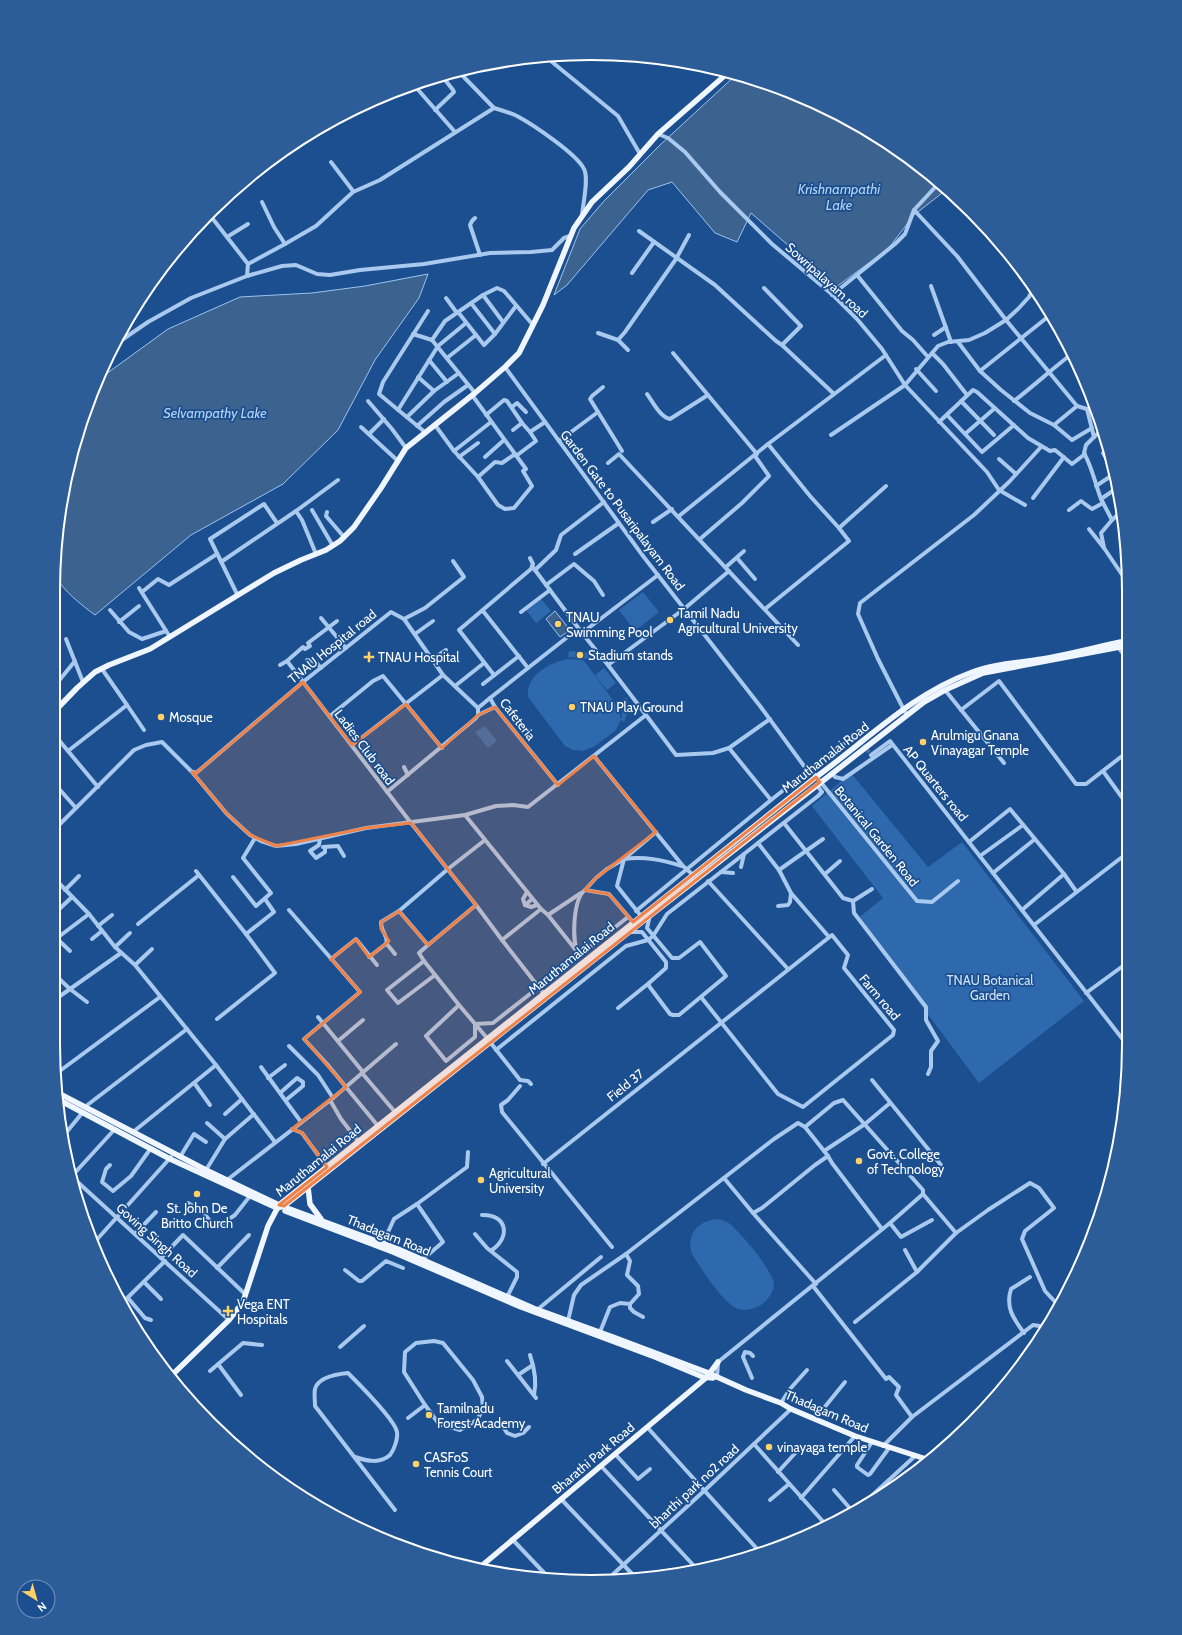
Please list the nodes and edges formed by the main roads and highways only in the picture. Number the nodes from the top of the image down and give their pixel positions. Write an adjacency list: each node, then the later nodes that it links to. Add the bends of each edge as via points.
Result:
1 (723, 77): 4 (main road, via 658,134 629,167 592,202 570,236 543,305 519,353 406,448 354,527 344,537 333,546 274,573 237,594 150,649 102,669 83,682)
2 (1122, 642): 5 (main road, Maruthamalai Road, via 982,669 944,685 903,710 692,874)
3 (1122, 646): 5 (main road, Maruthamalai Road, via 983,673 945,690 907,715)
4 (60, 705)
5 (489, 1040): 9 (main road, Maruthamalai Road); 10 (main road, Maruthamalai Road)
6 (63, 1095): 8 (main road, Thadagam Road, via 133,1132)
7 (64, 1102): 8 (main road, Thadagam Road, via 114,1130)
8 (172, 1156): 11 (main road, Thadagam Road, via 180,1157); 12 (main road, Thadagam Road, via 250,1196)
9 (308, 1187): 12 (main road, Maruthamalai Road); 13 (main road, via 310,1204)
10 (288, 1197): 11 (main road, via 278,1201); 12 (main road, Maruthamalai Road)
11 (269, 1200): 12 (main road, Thadagam Road)
12 (280, 1206): 13 (main road, Thadagam Road); 15 (main road, via 268,1226 244,1302); 16 (main road, Thadagam Road, via 521,1307)
13 (322, 1220): 16 (main road, Thadagam Road, via 383,1243 537,1310 600,1332)
14 (718, 1362): 16 (main road, Bharathi Park Road)
15 (175, 1373)
16 (708, 1376): 17 (main road, Thadagam Road, via 781,1403 855,1436); 18 (main road, Bharathi Park Road)
17 (922, 1458)
18 (484, 1564)

